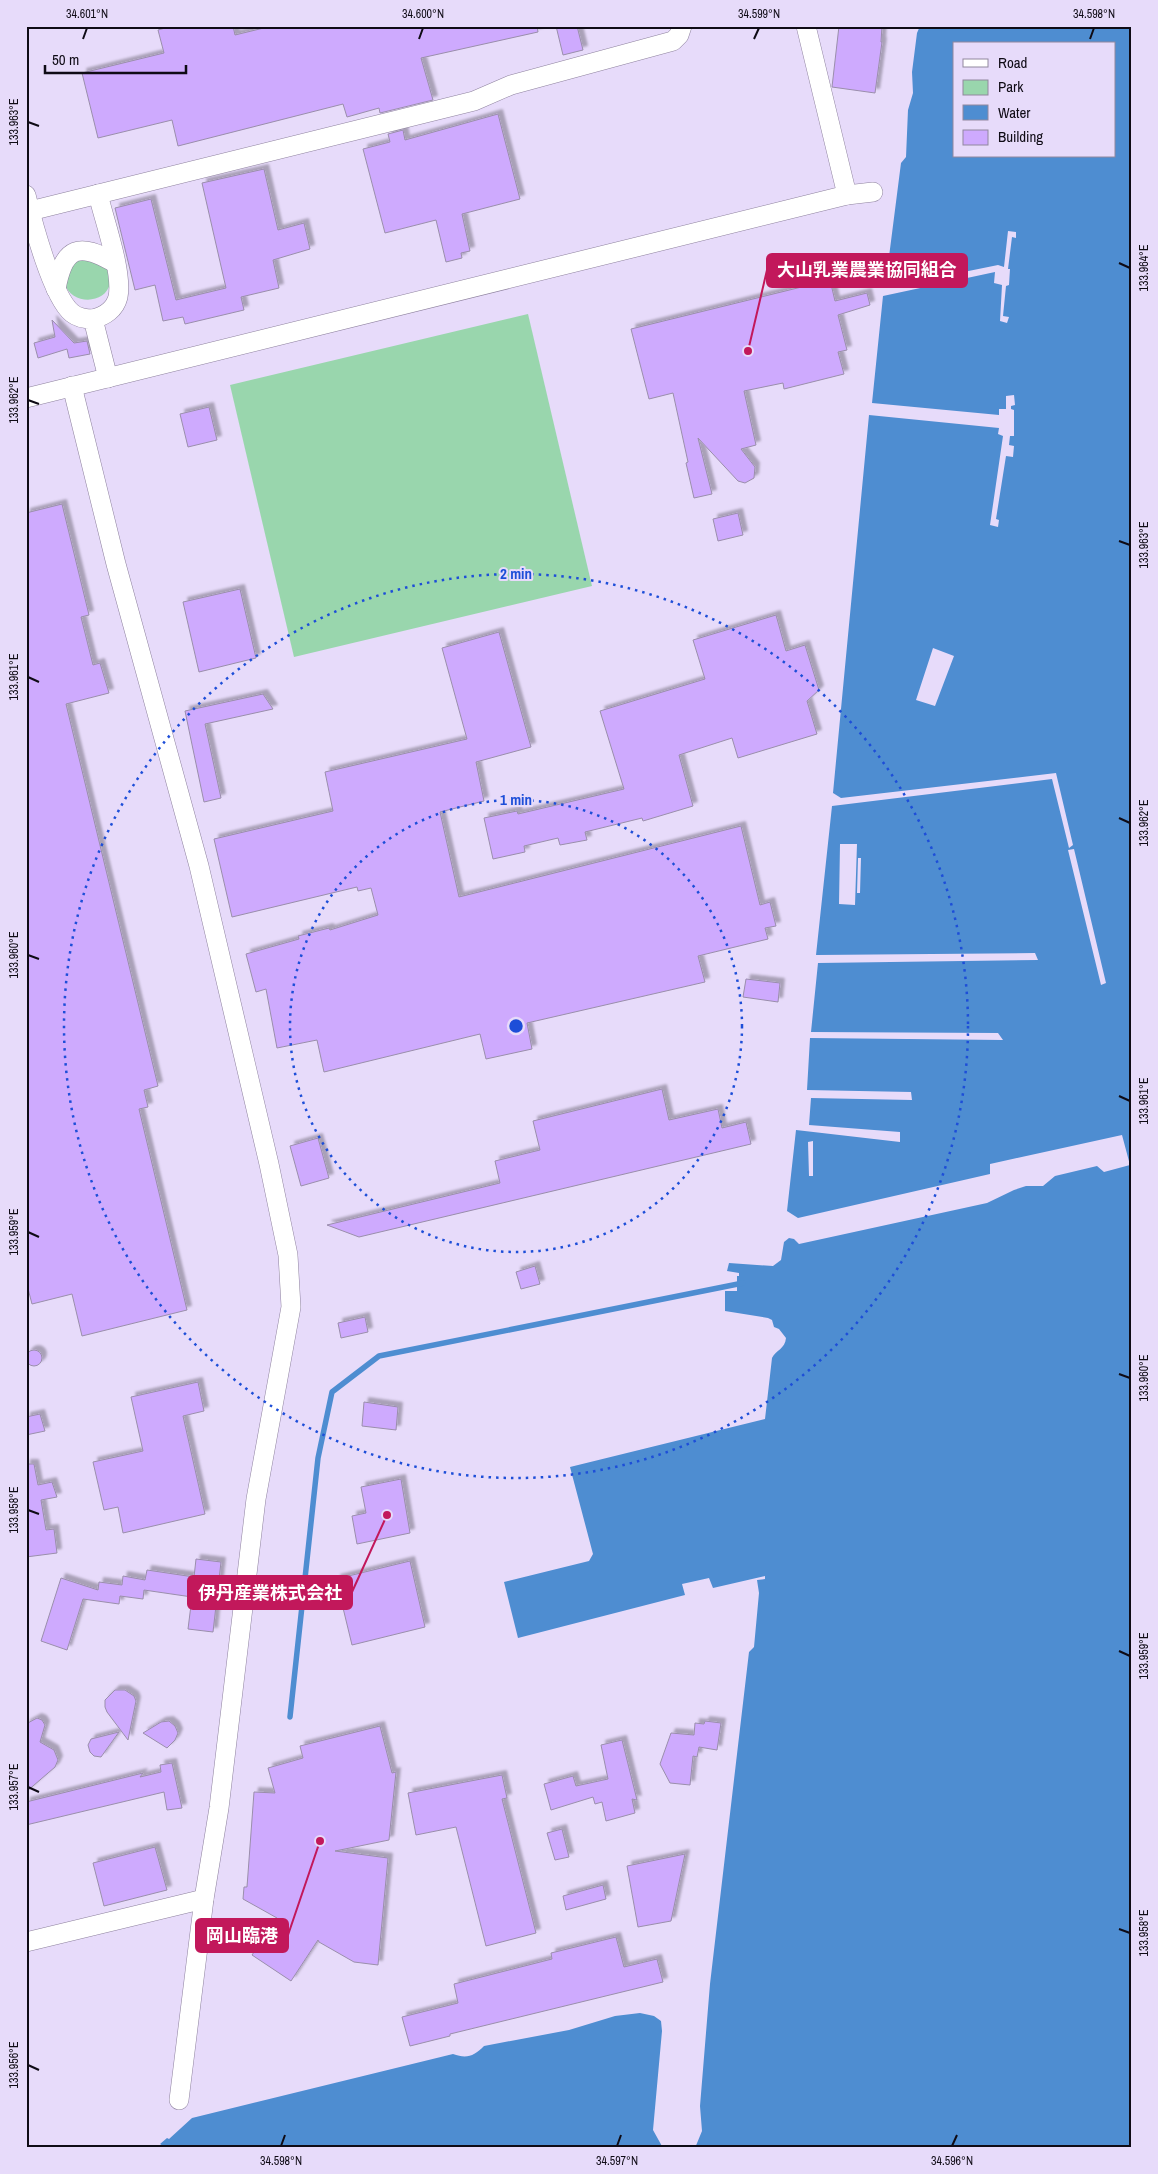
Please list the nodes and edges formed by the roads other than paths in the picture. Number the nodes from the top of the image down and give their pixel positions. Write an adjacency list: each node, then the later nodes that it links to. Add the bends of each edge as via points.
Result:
1 (682, 26): 4 (street, via 672,41 511,85 474,101)
2 (806, 26): 5 (street)
3 (873, 192): 5 (street)
4 (98, 194): 6 (street); 7 (street)
5 (847, 196): 10 (street)
6 (28, 203): 8 (street)
7 (116, 263): 8 (street, via 93,251 76,252 62,266); 9 (street, via 119,289 116,302 108,312)
8 (56, 289): 9 (street, via 72,314)
9 (93, 319): 10 (street)
10 (108, 378): 11 (street)
11 (72, 386): 12 (street); 13 (street, via 116,564 199,866 288,1255 290,1307 256,1499 219,1808)
12 (26, 398)
13 (204, 1899): 14 (street); 15 (street)
14 (26, 1942)
15 (179, 2100)

